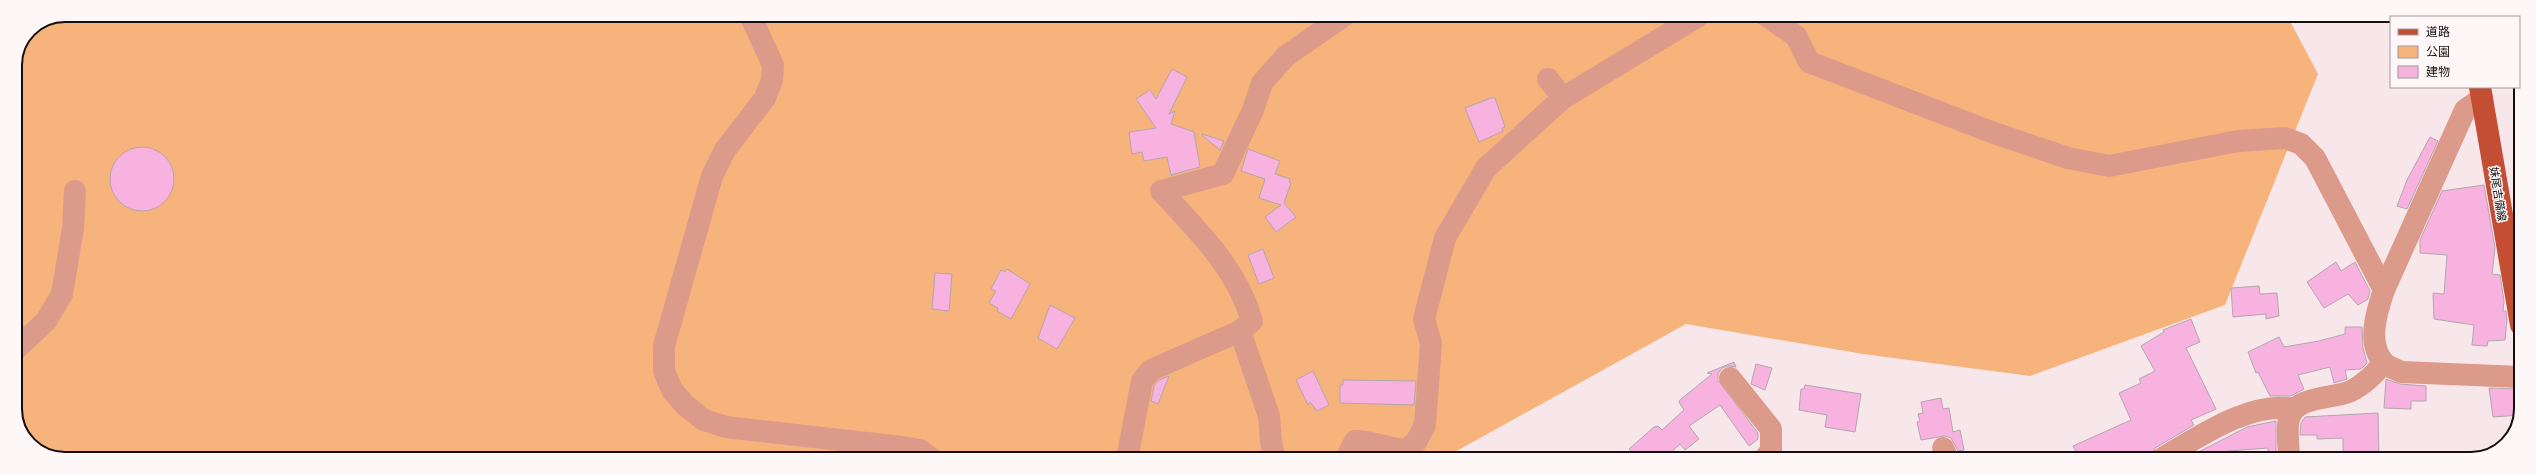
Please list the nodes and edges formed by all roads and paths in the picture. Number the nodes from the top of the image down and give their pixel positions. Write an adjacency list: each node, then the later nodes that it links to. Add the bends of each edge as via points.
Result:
1 (753, 22): 17 (street, via 773,65 772,80 765,98 725,150 712,176 664,346 664,371 672,390 686,405 704,420 726,427 908,448)
2 (1336, 22): 11 (street, via 1286,56 1262,84 1253,110 1223,174 1161,191 1220,256 1248,305 1252,321)
3 (1688, 22): 7 (street)
4 (1775, 22): 10 (street, via 1796,36 1809,62 1994,133 2068,158 2109,166 2238,141 2285,138 2301,144 2314,158)
5 (1548, 79): 7 (street)
6 (2481, 92): 9 (main road, 妹尾吉備線); 10 (street, via 2465,110)
7 (1563, 98): 20 (street, via 1486,168 1445,238 1424,319 1431,343 1430,380 1425,425 1416,442 1406,450 1390,449 1371,441 1355,441)
8 (75, 191): 12 (street, via 73,228 62,294 46,322)
9 (2514, 284)
10 (2384, 290): 13 (street, via 2374,329 2376,346)
11 (1240, 330): 18 (street, via 1151,370 1142,381); 19 (street, via 1269,416)
12 (22, 344)
13 (2384, 363): 14 (street, via 2401,372); 16 (street, via 2364,384 2350,392 2302,403)
14 (2514, 377)
15 (1730, 378): 21 (street, via 1771,429)
16 (2294, 409): 22 (street, via 2280,406 2233,418); 23 (street, via 2289,418)
17 (923, 452)
18 (1128, 452)
19 (1273, 452)
20 (1350, 452)
21 (1770, 452)
22 (2173, 452)
23 (2289, 452)

